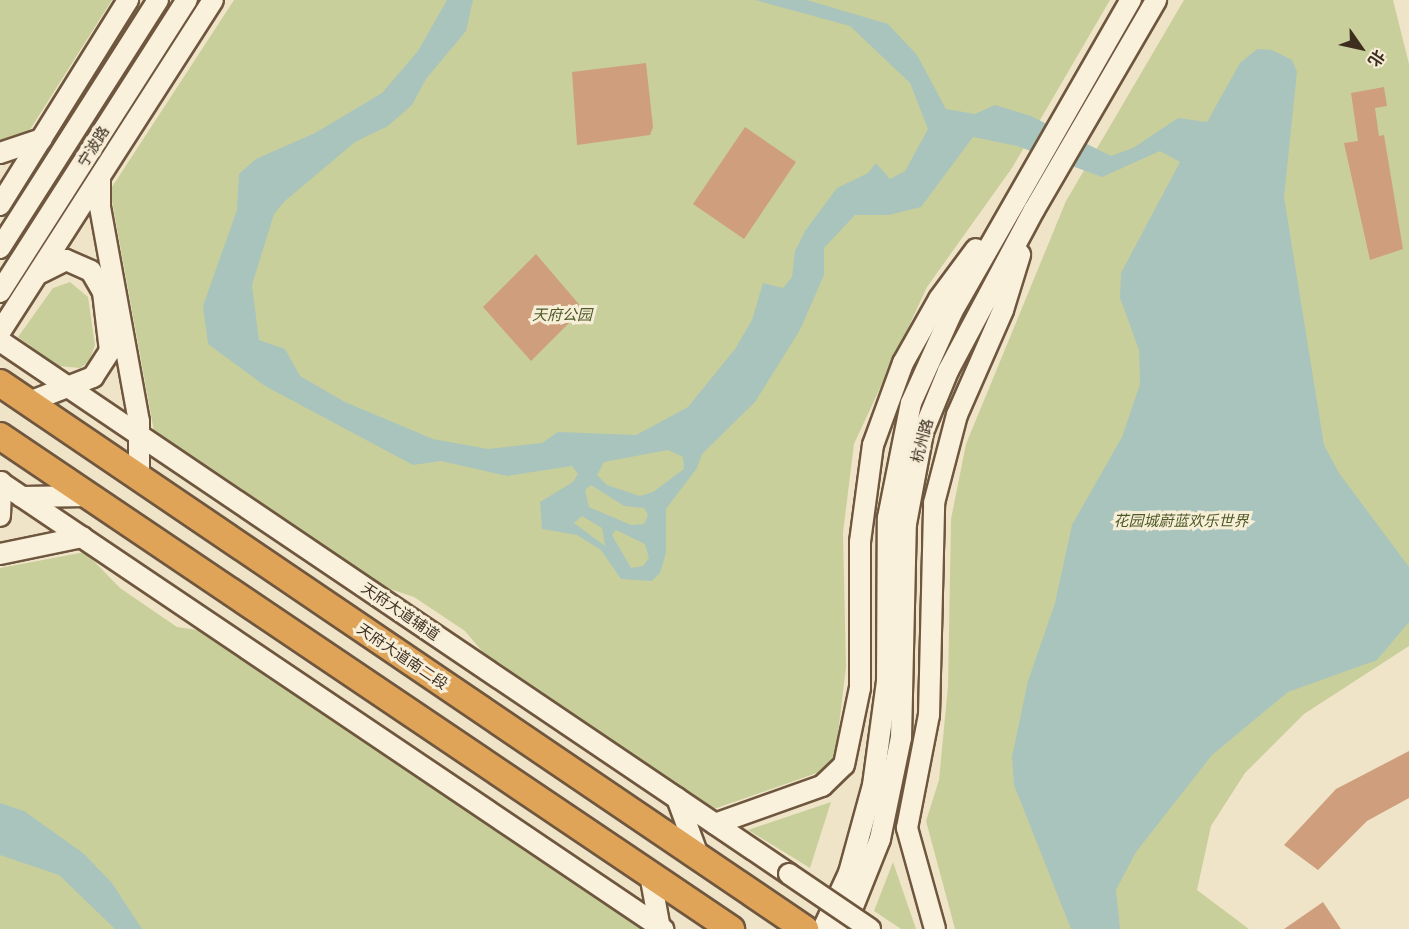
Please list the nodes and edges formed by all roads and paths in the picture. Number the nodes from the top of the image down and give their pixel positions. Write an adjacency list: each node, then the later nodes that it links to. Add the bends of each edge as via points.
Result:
1 (128, 0): 7 (main road)
2 (158, 0): 13 (main road, 宁波路)
3 (187, 0): 15 (main road, 宁波路)
4 (213, 0): 9 (main road)
5 (1131, 0): 10 (main road, 杭州路)
6 (1156, 0): 12 (main road, 杭州路)
7 (42, 139): 8 (main road); 11 (main road)
8 (0, 153)
9 (100, 176): 14 (main road); 22 (main road, via 100,207)
10 (1013, 202): 31 (main road, via 939,299 886,404 864,493 860,688 844,765 822,786); 37 (main road, 杭州路, via 927,363 904,429 888,518 887,682 880,744 862,831)
11 (0, 205)
12 (1034, 210): 38 (main road, 杭州路, via 948,371 923,432 906,524 901,738 880,839); 40 (main road, via 1003,310 957,415 934,503 929,715 907,828)
13 (0, 248)
14 (39, 274): 16 (main road); 19 (main road, via 66,260 91,271 103,292 111,340 107,361 93,377)
15 (0, 292)
16 (0, 332)
17 (6, 346): 19 (main road, 天府大道辅道)
18 (0, 383): 20 (highway, 天府大道南二段)
19 (69, 388): 20 (main road); 22 (main road, 天府大道辅道)
20 (29, 402): 23 (highway, 天府大道南二段)
21 (0, 436): 25 (highway)
22 (141, 437): 23 (main road); 30 (main road, 天府大道辅道)
23 (140, 478): 32 (highway, 天府大道南二段)
24 (1, 482): 26 (main road); 27 (main road)
25 (89, 496): 26 (main road); 33 (highway)
26 (22, 497): 28 (main road)
27 (0, 516)
28 (82, 537): 29 (main road); 34 (main road)
29 (0, 554)
30 (677, 798): 31 (main road, 天府大道辅道); 32 (main road)
31 (715, 824): 39 (main road, 天府大道辅道, bridge)
32 (700, 861): 36 (highway, 天府大道南二段)
33 (650, 874): 34 (main road); 35 (highway)
34 (661, 928)
35 (730, 929)
36 (805, 929)
37 (823, 929)
38 (844, 929)
39 (870, 929)
40 (935, 929)

